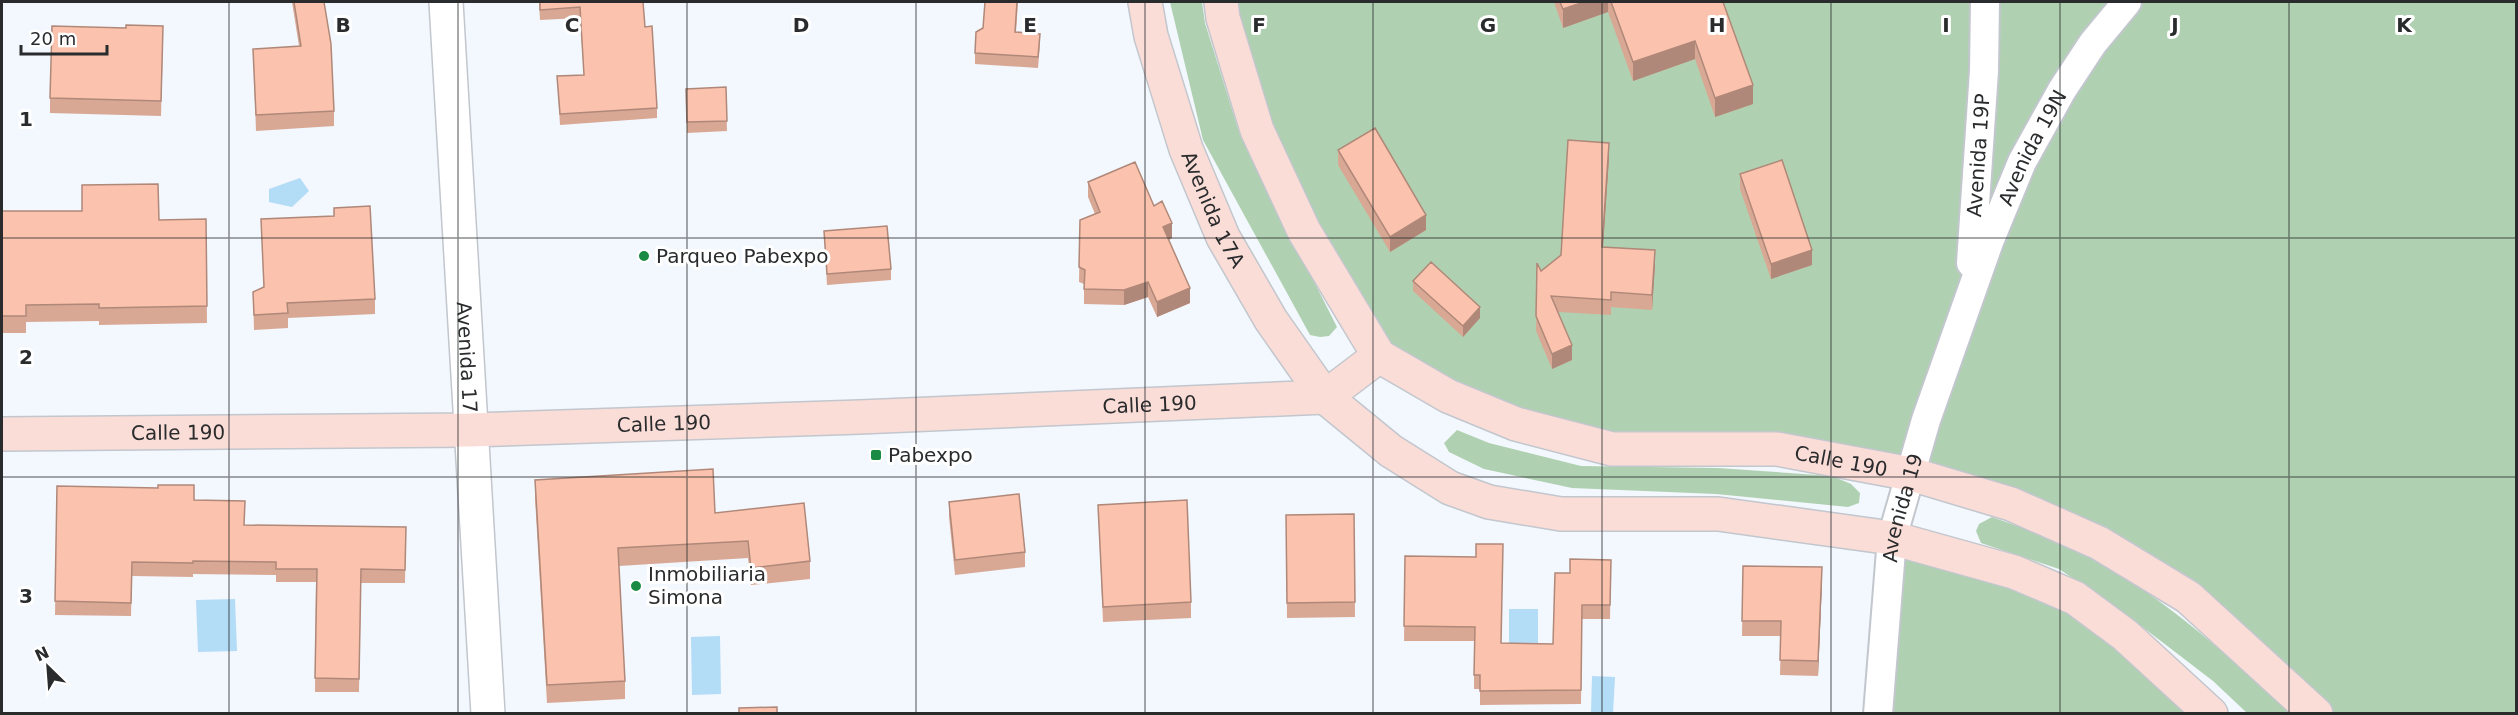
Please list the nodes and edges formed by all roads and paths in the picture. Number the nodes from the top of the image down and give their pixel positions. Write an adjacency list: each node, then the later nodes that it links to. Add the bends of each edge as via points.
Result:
1 (446, 2): 9 (street, Avenida 17)
2 (1145, 2): 8 (main road, Avenida 17A, via 1151,36 1186,149 1223,237 1271,320)
3 (1221, 2): 7 (main road, via 1257,130 1304,231)
4 (1985, 2): 6 (street, Avenida 19P, via 1975,229)
5 (2127, 2): 6 (street, Avenida 19N, via 2093,43 2022,162)
6 (1966, 310): 11 (street, Avenida 19)
7 (1379, 356): 8 (main road); 11 (main road, Calle 190, via 1448,396 1516,424 1612,449 1777,448)
8 (1325, 397): 9 (main road, Calle 190); 12 (main road, via 1391,451 1450,488 1489,502 1561,514 1718,514)
9 (470, 430): 10 (main road, Calle 190); 13 (street, Avenida 17)
10 (2, 434)
11 (1911, 474): 12 (street, Avenida 19); 16 (main road, Calle 190, via 2011,504 2099,543 2188,597)
12 (1892, 538): 14 (street, Avenida 19); 15 (main road, via 2014,572 2075,598 2126,635)
13 (488, 714)
14 (1878, 714)
15 (2211, 714)
16 (2316, 714)

